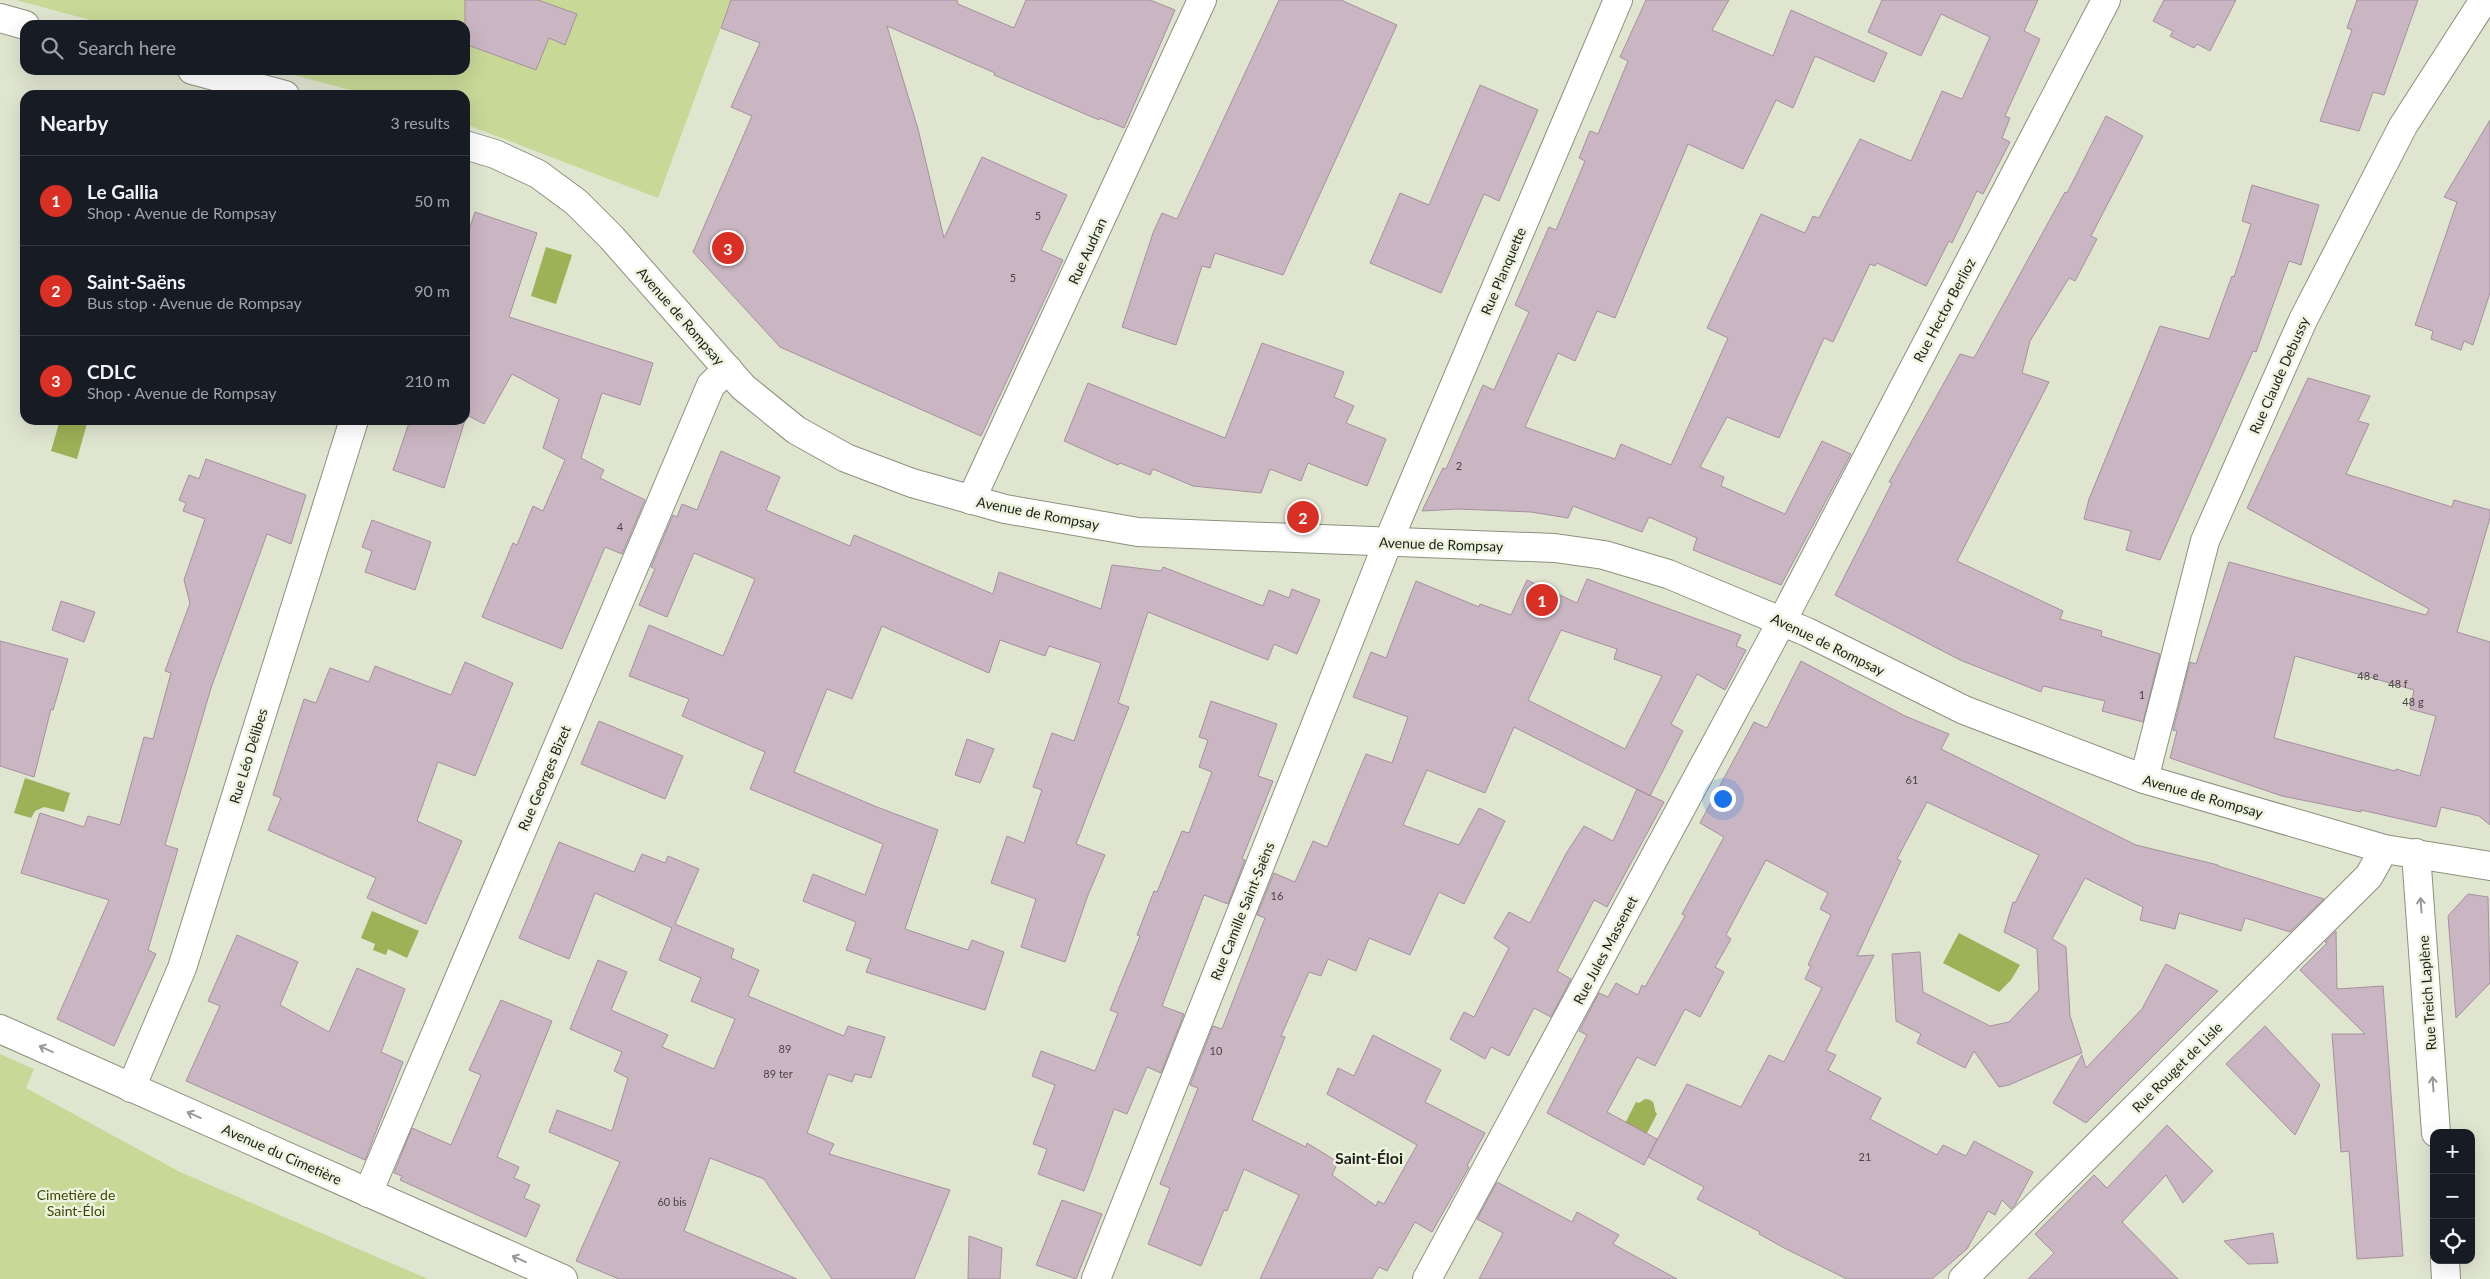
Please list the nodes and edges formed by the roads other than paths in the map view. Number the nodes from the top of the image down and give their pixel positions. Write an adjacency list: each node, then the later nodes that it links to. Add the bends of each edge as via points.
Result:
1 (1202, 0): 12 (street, Rue Audran)
2 (1618, 0): 13 (street, Rue Planquette)
3 (2106, 0): 14 (street, Rue Hector Berlioz)
4 (2484, 0): 15 (street, Rue Claude Debussy, via 2402,126 2303,320 2205,541)
5 (0, 18): 6 (street)
6 (20, 24)
7 (210, 75): 8 (street)
8 (266, 90)
9 (470, 146): 10 (street, Avenue de Rompsay, via 538,174 576,202)
10 (728, 369): 12 (street, Avenue de Rompsay, via 743,387 796,430 846,458 912,483); 22 (street, Rue Georges Bizet, via 711,385)
11 (352, 425): 20 (street, Rue Léo Délibes, via 182,968)
12 (971, 500): 13 (street, Avenue de Rompsay, via 1138,532)
13 (1388, 542): 14 (street, Avenue de Rompsay, via 1555,548 1604,555 1668,574); 25 (street, Rue Camille Saint-Saëns)
14 (1782, 621): 15 (street, Avenue de Rompsay, via 1964,710); 26 (street, Rue Jules Massenet)
15 (2144, 779): 16 (street, Avenue de Rompsay)
16 (2384, 849): 17 (street, Avenue de Rompsay); 27 (street, Rue Rouget de Lisle, via 2368,876)
17 (2416, 853): 18 (street, Avenue de Rompsay); 21 (street, Rue Treich Laplène, one-way to 17)
18 (2490, 866)
19 (0, 1029): 20 (street, Avenue du Cimetière, one-way to 19)
20 (132, 1088): 22 (street, Avenue du Cimetière, one-way to 20)
21 (2436, 1129)
22 (368, 1192): 24 (street, Avenue du Cimetière, one-way to 22)
23 (2445, 1264): 28 (street)
24 (563, 1279)
25 (1096, 1279)
26 (1427, 1279)
27 (1963, 1279)
28 (2446, 1279)

